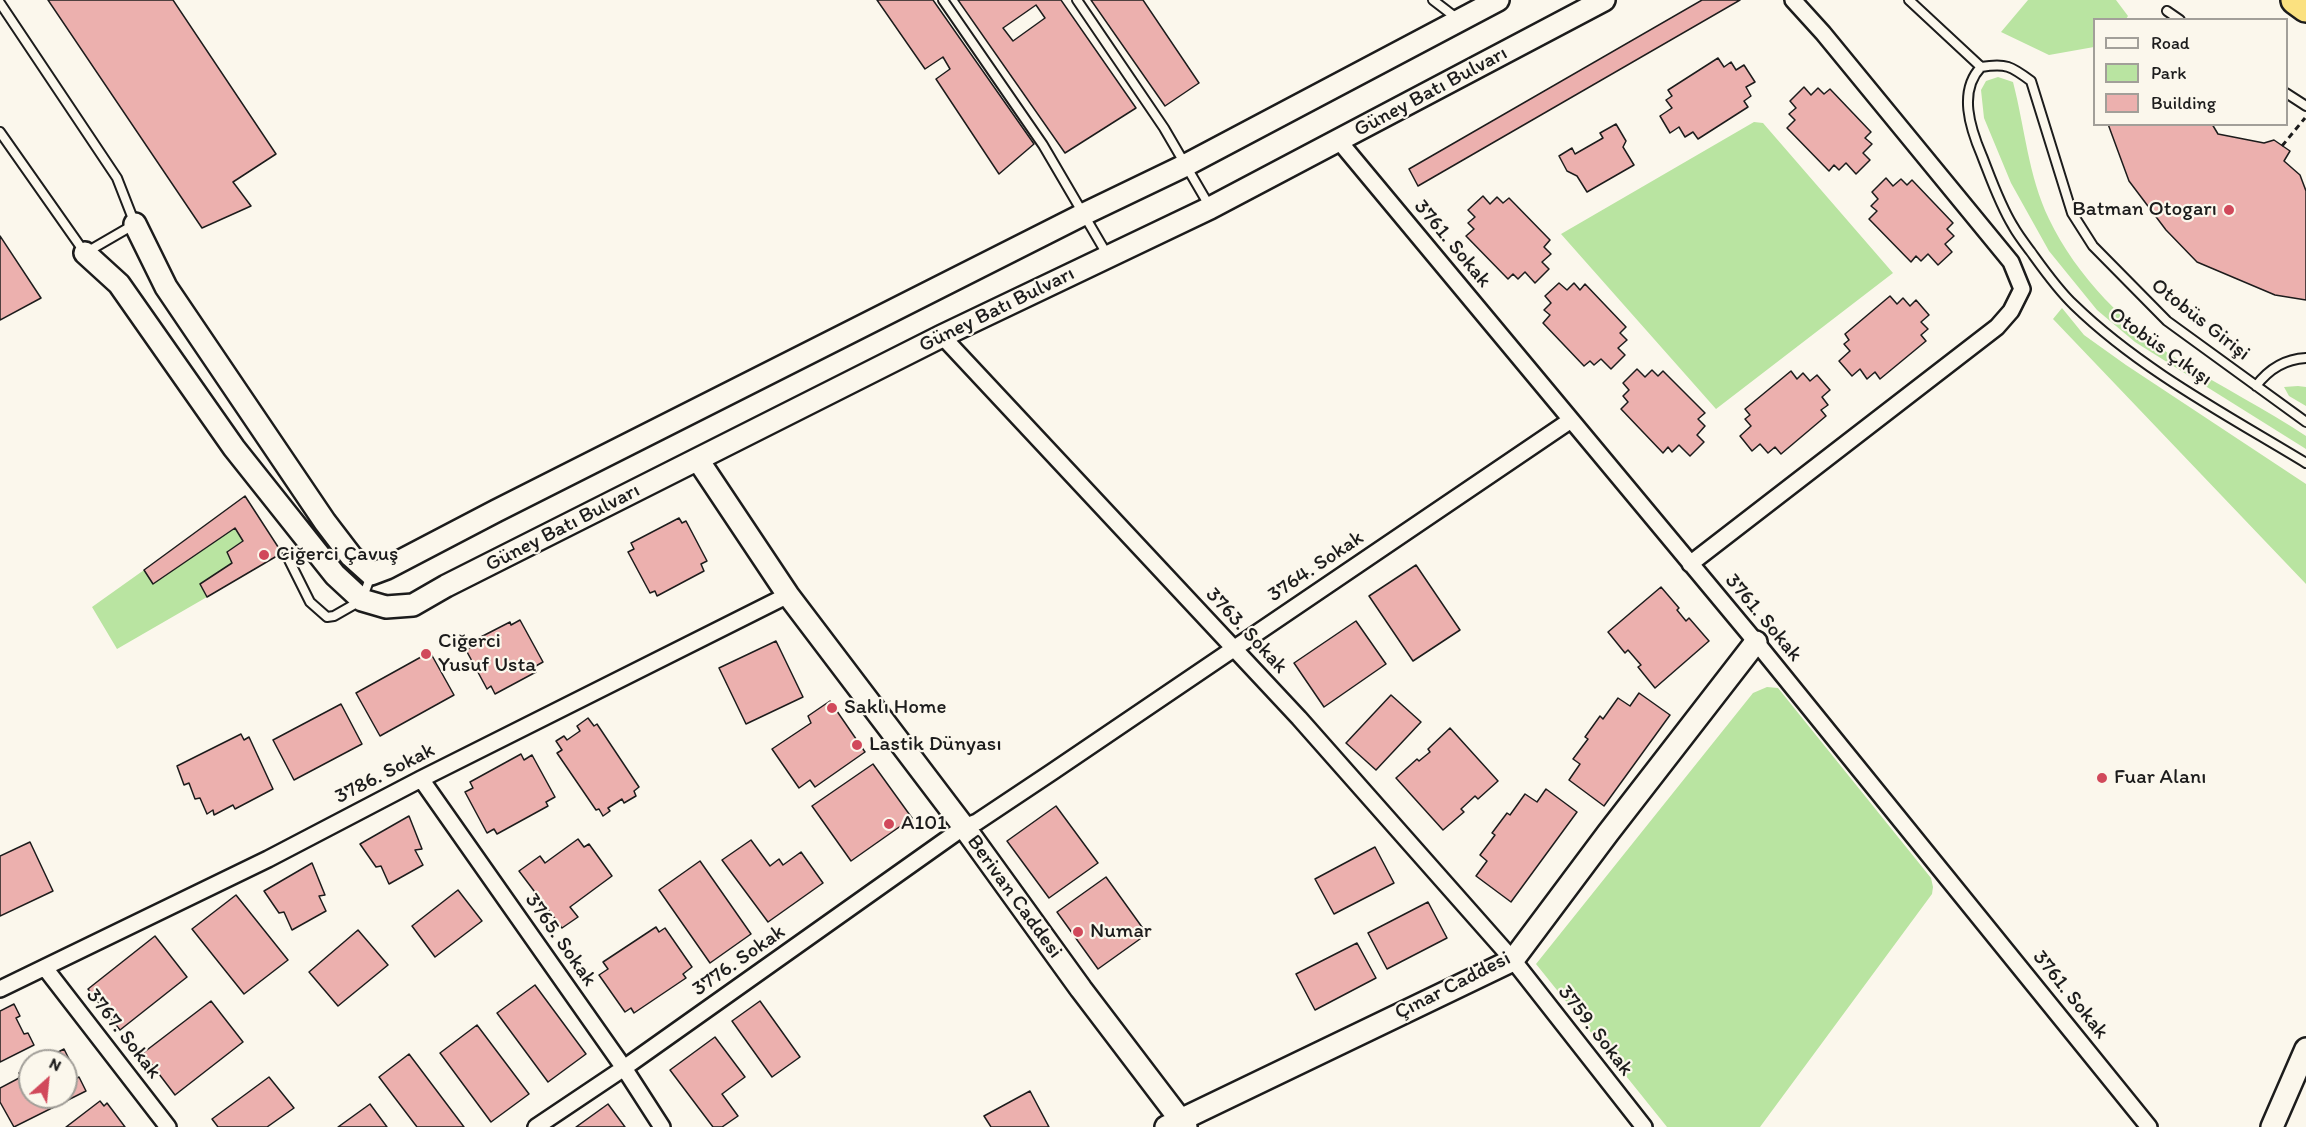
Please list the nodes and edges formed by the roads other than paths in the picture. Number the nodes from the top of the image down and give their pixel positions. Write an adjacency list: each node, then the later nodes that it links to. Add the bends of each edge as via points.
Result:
1 (943, 0): 21 (lane, via 1043,145)
2 (1077, 0): 19 (lane)
3 (1433, 0): 13 (lane)
4 (1498, 0): 13 (street)
5 (1604, 0): 18 (street, Güney Batı Bulvarı)
6 (1793, 0): 33 (street, via 2011,262 2022,289 1997,327)
7 (1910, 0): 14 (lane)
8 (2295, 0): 10 (highway)
9 (0, 3): 22 (lane, via 117,178)
10 (2306, 8)
11 (2167, 10): 12 (lane)
12 (2177, 18)
13 (1460, 21): 19 (street)
14 (1982, 67): 27 (lane, Otobüs Girişi, via 2000,64 2031,81 2072,213 2093,246 2167,321); 31 (lane, Otobüs Çıkışı, via 1968,86 1969,114 1978,147 2013,227 2041,265 2073,304 2123,348)
15 (2288, 94): 16 (lane)
16 (2306, 106)
17 (0, 132): 23 (lane)
18 (1339, 141): 20 (street, Güney Batı Bulvarı); 28 (street, 3761. Sokak)
19 (1186, 165): 20 (lane); 21 (street)
20 (1210, 208): 24 (street, Güney Batı Bulvarı)
21 (1084, 214): 24 (lane); 34 (street)
22 (135, 224): 23 (lane); 34 (street, via 166,287 292,473 351,556)
23 (85, 253): 36 (street, via 119,284 234,448 335,575)
24 (1108, 256): 25 (street, Güney Batı Bulvarı)
25 (942, 336): 30 (street, Güney Batı Bulvarı); 38 (street, 3763. Sokak)
26 (2306, 358): 27 (lane, via 2277,366)
27 (2256, 386): 29 (lane, Otobüs Girişi)
28 (1570, 420): 33 (street, 3761. Sokak); 38 (street, 3764. Sokak)
29 (2306, 422)
30 (698, 460): 35 (street, Berivan Caddesi); 36 (street, Güney Batı Bulvarı, via 413,605 386,607)
31 (2306, 464)
32 (288, 558): 36 (lane, via 310,602 327,617)
33 (1690, 564): 37 (street, 3761. Sokak)
34 (379, 571): 36 (lane)
35 (788, 595): 39 (street, 3786. Sokak); 40 (street, Berivan Caddesi)
36 (362, 600)
37 (1756, 642): 41 (street, Çınar Caddesi); 51 (street, 3761. Sokak)
38 (1233, 648): 40 (street, 3764. Sokak, via 977,822); 41 (street, 3763. Sokak)
39 (421, 779): 42 (street, 3786. Sokak); 45 (street, 3765. Sokak)
40 (964, 827): 45 (street, 3776. Sokak); 46 (street, Berivan Caddesi)
41 (1513, 960): 46 (street, Çınar Caddesi); 50 (street, 3759. Sokak)
42 (45, 968): 43 (street, 3786. Sokak); 47 (street, 3767. Sokak)
43 (0, 989)
44 (2306, 1049): 52 (street)
45 (624, 1068): 48 (street, 3776. Sokak); 49 (street, 3765. Sokak)
46 (1177, 1125)
47 (168, 1127)
48 (536, 1127)
49 (662, 1127)
50 (1644, 1127)
51 (2149, 1127)
52 (2271, 1127)

